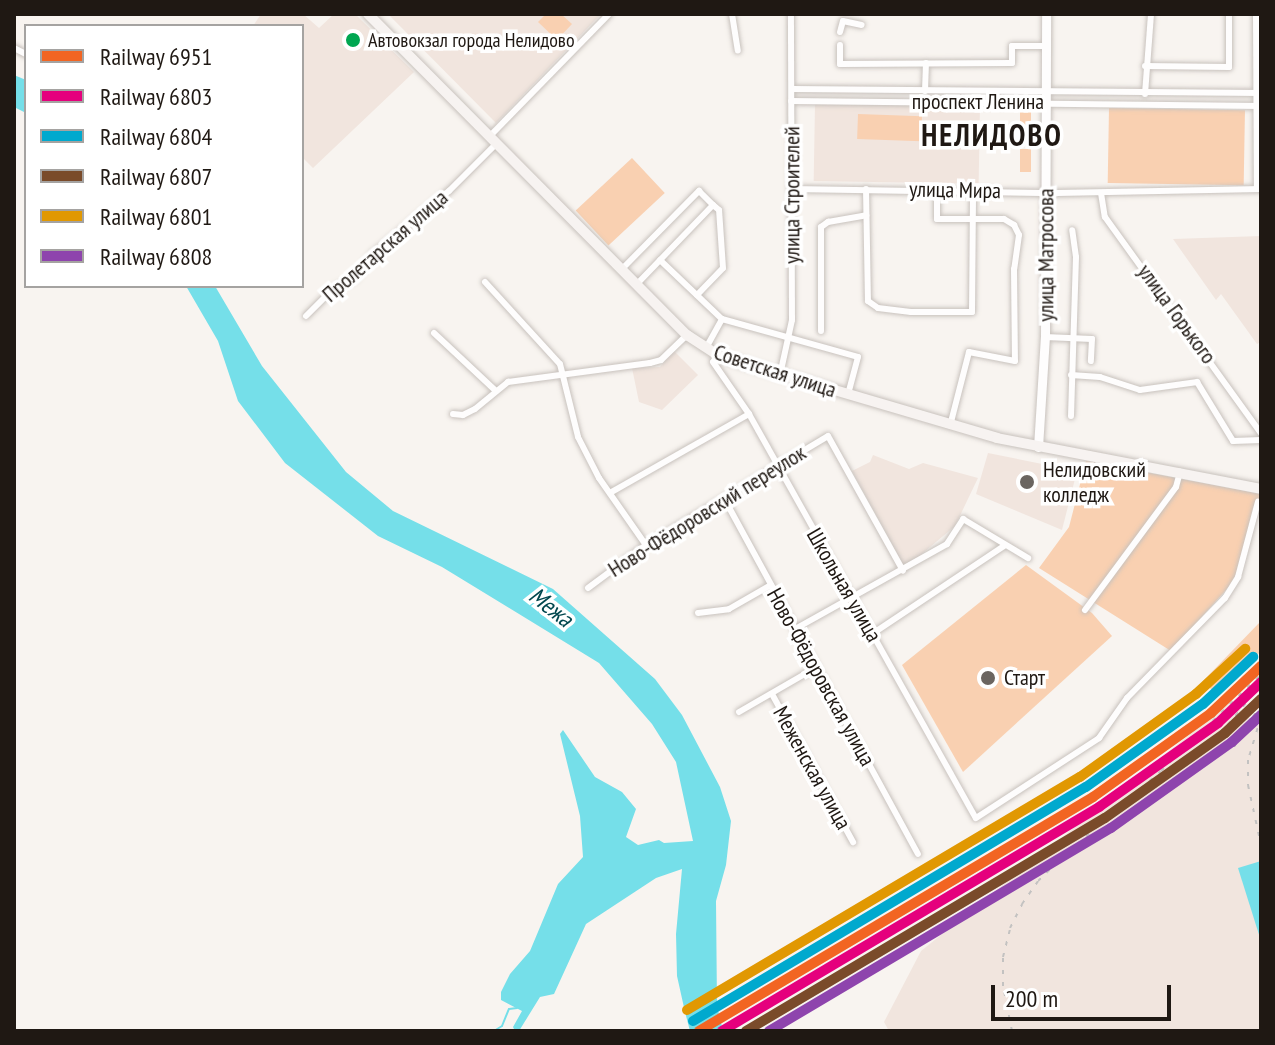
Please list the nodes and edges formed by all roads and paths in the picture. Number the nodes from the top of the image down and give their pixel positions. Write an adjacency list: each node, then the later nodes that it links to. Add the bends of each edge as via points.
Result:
1 (368, 14): 23 (main road, Советская улица)
2 (609, 14): 23 (street, Пролетарская улица)
3 (732, 14): 13 (street)
4 (791, 14): 16 (street, улица Строителей)
5 (1046, 14): 12 (main road, улица Матросова)
6 (1151, 14): 15 (street)
7 (1229, 14): 15 (street, via 1229,67)
8 (1256, 14): 18 (street)
9 (862, 25): 10 (street, via 843,21)
10 (840, 32)
11 (840, 45): 14 (street, via 840,64)
12 (1046, 46): 14 (street, via 1012,42 1012,63); 20 (main road, улица Матросова)
13 (738, 51)
14 (926, 63): 17 (street)
15 (1145, 66): 19 (street)
16 (792, 89): 17 (street, проспект Ленина); 21 (street, улица Строителей)
17 (925, 91): 20 (street, проспект Ленина)
18 (1259, 93): 19 (street, проспект Ленина); 22 (street)
19 (1145, 94): 20 (street, проспект Ленина)
20 (1046, 98): 21 (street, проспект Ленина); 22 (street, проспект Ленина); 29 (main road, улица Матросова)
21 (791, 101): 24 (street, улица Строителей)
22 (1259, 106): 27 (street)
23 (494, 140): 36 (main road, Советская улица); 40 (street, Пролетарская улица, via 449,191)
24 (792, 189): 25 (street, улица Мира); 47 (street, улица Строителей)
25 (866, 189): 26 (street, улица Мира); 32 (street)
26 (937, 189): 28 (street, улица Мира); 33 (street, via 937,219)
27 (1259, 189): 30 (street, улица Мира)
28 (973, 191): 29 (street, улица Мира); 33 (street)
29 (1046, 193): 30 (street, улица Мира); 45 (main road, улица Матросова)
30 (1101, 193): 60 (street, улица Горького, via 1105,217)
31 (713, 205): 35 (street); 36 (street, via 699,191); 39 (street, via 719,210 723,268)
32 (866, 215): 33 (street, via 868,301 878,308 911,312 972,312); 42 (street, via 821,227)
33 (973, 219): 59 (street, via 1004,219 1018,230 1015,361 969,352)
34 (1072, 230): 46 (street)
35 (660, 260): 38 (street); 39 (street)
36 (622, 269): 38 (main road, Советская улица)
37 (485, 282): 51 (street, via 549,349)
38 (637, 284): 44 (main road, Советская улица)
39 (697, 295): 41 (street)
40 (306, 316)
41 (722, 319): 47 (street); 48 (street)
42 (821, 331)
43 (434, 333): 54 (street)
44 (687, 335): 48 (main road, Советская улица); 51 (street, via 661,360)
45 (1045, 337): 46 (street); 62 (main road, улица Матросова)
46 (1073, 338): 50 (street, via 1092,339); 53 (street)
47 (790, 340): 52 (street, улица Строителей); 55 (street, via 858,357)
48 (706, 348): 49 (main road, Советская улица)
49 (719, 356): 52 (main road, Советская улица); 57 (street, Школьная улица, via 713,362)
50 (1091, 361)
51 (564, 374): 54 (street, via 508,382); 66 (street, via 578,437)
52 (780, 375): 55 (main road, Советская улица)
53 (1071, 375): 58 (street); 61 (street, via 1100,377 1140,390 1197,382 1233,441)
54 (495, 390): 56 (street, via 475,409)
55 (848, 395): 59 (main road, Советская улица)
56 (453, 414)
57 (749, 414): 63 (street, Школьная улица); 66 (street)
58 (1071, 416)
59 (950, 426): 62 (main road, Советская улица)
60 (1261, 433)
61 (1261, 440)
62 (1038, 447): 64 (main road, Советская улица)
63 (777, 468): 67 (street, Ново-Фёдоровский переулок); 72 (street, Ново-Фёдоровский переулок, via 828,436); 75 (street, Школьная улица)
64 (1180, 472): 65 (main road, Советская улица); 76 (street, via 1176,487)
65 (1261, 489)
66 (610, 493): 69 (street)
67 (725, 500): 69 (street, Ново-Фёдоровский переулок); 73 (street, Ново-Фёдоровская улица)
68 (1258, 502): 79 (street, Школьная улица, via 1238,577 1225,598 1127,698 1099,738 976,818)
69 (646, 545): 74 (street, Ново-Фёдоровский переулок)
70 (1004, 546): 71 (street); 72 (street, via 963,519 947,544); 79 (street)
71 (1028, 558)
72 (903, 571): 75 (street)
73 (771, 585): 77 (street, via 729,609); 78 (street, Ново-Фёдоровская улица)
74 (588, 588)
75 (852, 598): 78 (street); 79 (street, Школьная улица)
76 (1085, 610)
77 (698, 613)
78 (795, 629): 80 (street, Ново-Фёдоровская улица)
79 (872, 634)
80 (817, 667): 81 (street); 84 (street, Ново-Фёдоровская улица)
81 (772, 694): 82 (street); 83 (street, Меженская улица)
82 (739, 712)
83 (853, 842)
84 (918, 854)

